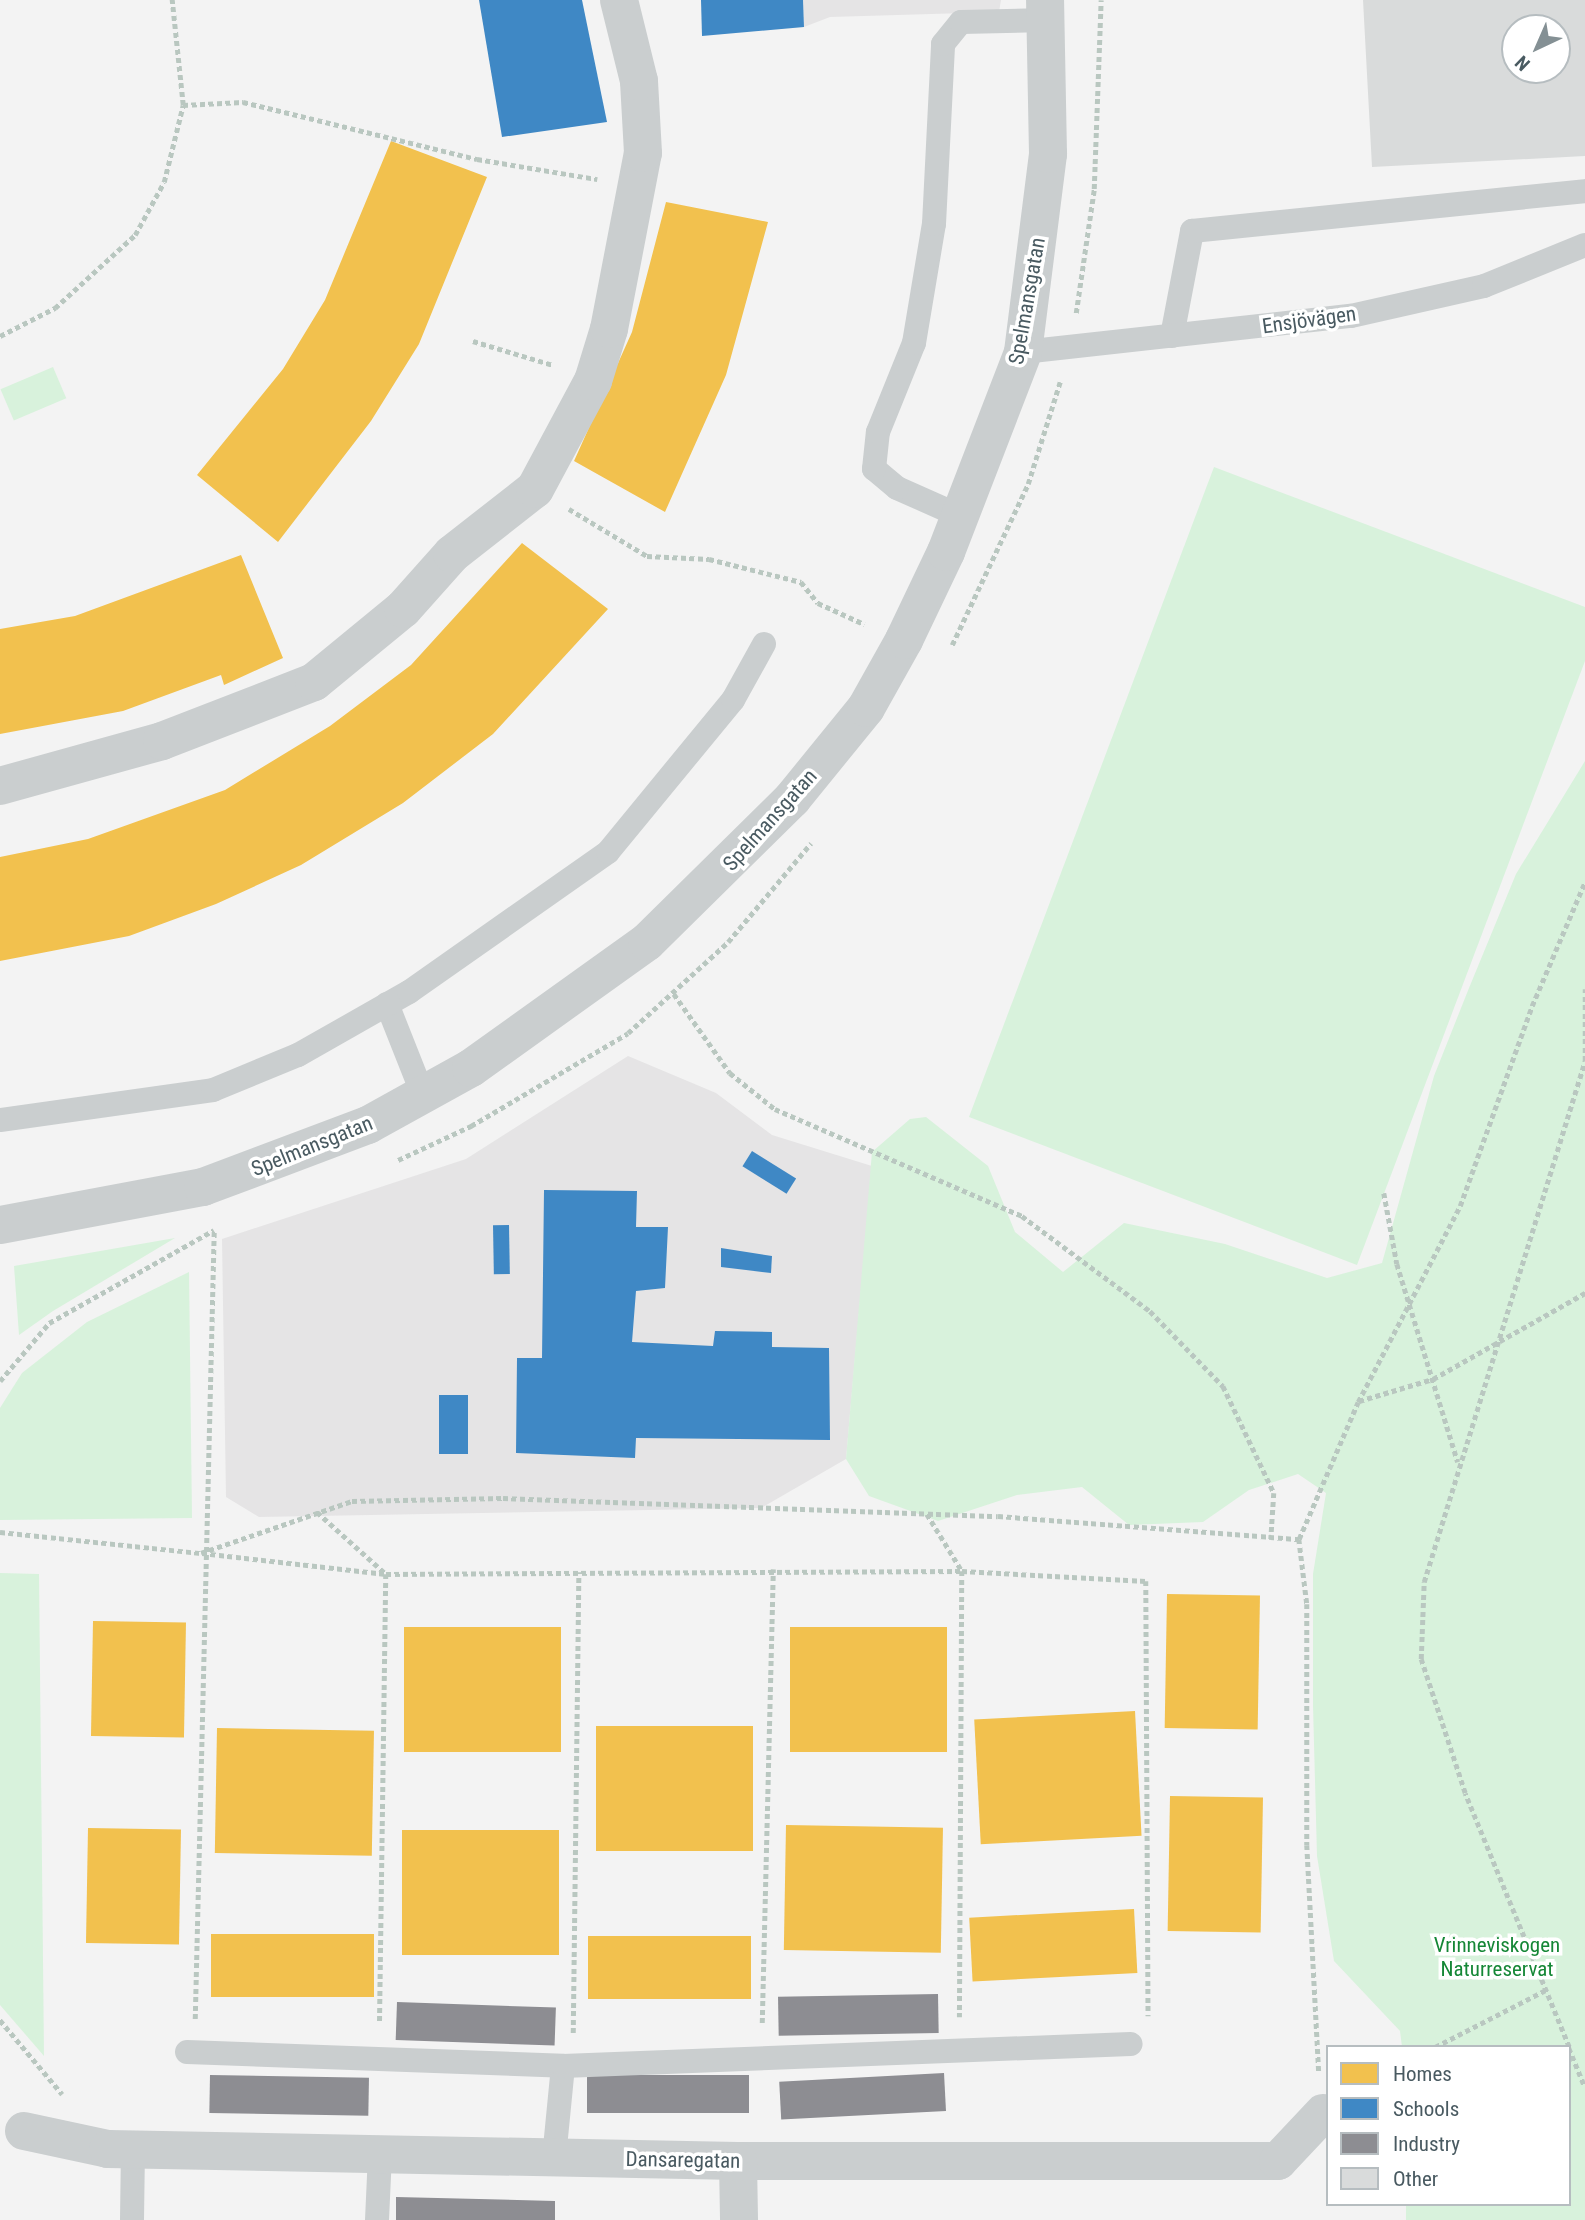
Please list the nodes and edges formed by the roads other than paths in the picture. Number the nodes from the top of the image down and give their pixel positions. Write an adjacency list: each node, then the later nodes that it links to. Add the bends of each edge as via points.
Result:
1 (619, 0): 9 (street, via 639,81 643,153 610,329 593,381 535,489 452,554 403,610 314,682 162,741)
2 (1046, 10): 6 (street, Spelmansgatan, via 1048,154); 7 (lane, via 961,22 943,44 932,237 914,343 878,432 874,469 897,488)
3 (1585, 191): 5 (lane, via 1192,230)
4 (1585, 245): 5 (lane, Ensjövägen, via 1484,286 1351,316)
5 (1172, 336): 6 (lane, Ensjövägen)
6 (1023, 352): 7 (street, Spelmansgatan)
7 (960, 516): 11 (street, Spelmansgatan, via 901,645 866,708 719,876 570,1000)
8 (764, 644): 10 (lane, via 733,700 608,852)
9 (0, 786)
10 (387, 1004): 11 (lane); 12 (lane, via 298,1055 213,1090)
11 (423, 1095): 13 (street, Spelmansgatan, via 302,1154 203,1187)
12 (0, 1120)
13 (0, 1225)
14 (1131, 2044): 16 (lane)
15 (191, 2052): 16 (lane)
16 (568, 2066): 21 (lane)
17 (1323, 2113): 22 (street, Dansaregatan, via 1278,2161)
18 (24, 2131): 19 (street, Dansaregatan)
19 (121, 2149): 20 (street, Dansaregatan); 23 (lane)
20 (380, 2154): 21 (street, Dansaregatan); 24 (lane)
21 (554, 2158): 22 (street, Dansaregatan)
22 (738, 2161): 25 (street)
23 (132, 2220)
24 (377, 2220)
25 (739, 2220)

